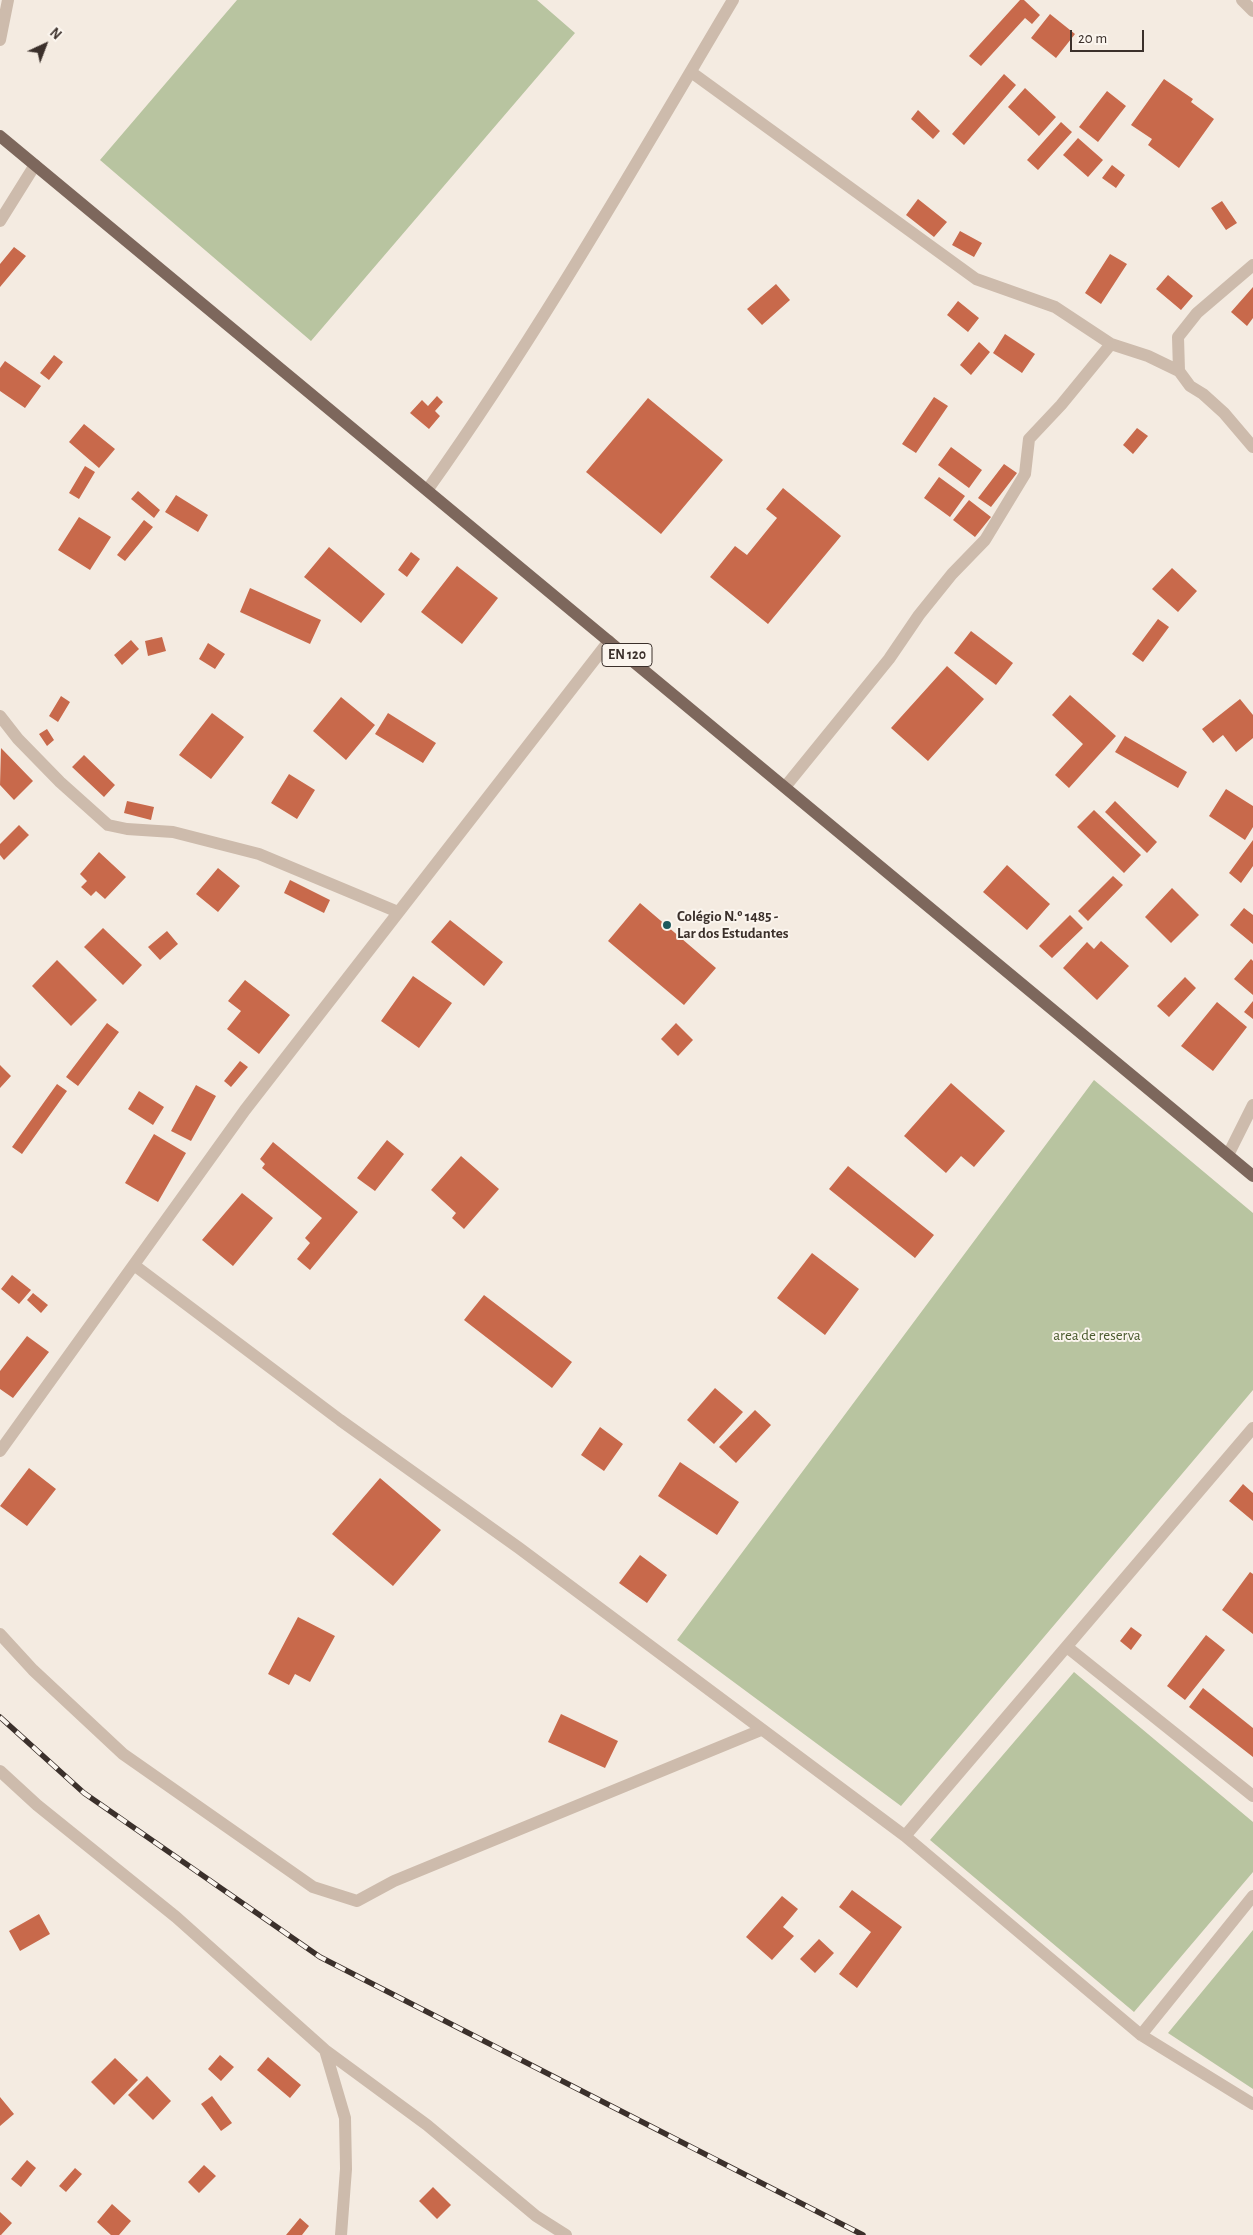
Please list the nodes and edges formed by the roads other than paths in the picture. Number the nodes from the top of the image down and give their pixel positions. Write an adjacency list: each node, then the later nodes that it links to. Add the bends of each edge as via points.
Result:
1 (8, 0): 5 (street)
2 (734, 0): 6 (street)
3 (1242, 0): 4 (street)
4 (1253, 11)
5 (0, 40)
6 (690, 72): 11 (street, via 976,279 1055,307); 14 (street, via 531,336 485,409)
7 (0, 136): 8 (main road, EN 120)
8 (35, 165): 9 (street); 14 (main road, EN 120)
9 (0, 221)
10 (1253, 265): 12 (street, via 1197,314 1178,338)
11 (1112, 344): 12 (street); 17 (street, via 1029,439 1025,474 985,540 952,574 889,659)
12 (1179, 371): 13 (street, via 1190,386 1224,413)
13 (1253, 447)
14 (428, 489): 15 (main road, EN 120)
15 (609, 641): 17 (main road, EN 120); 18 (street)
16 (0, 716): 18 (street, via 39,761 108,825 173,832 260,854)
17 (785, 787): 20 (main road, EN 120)
18 (398, 912): 22 (street, via 245,1110)
19 (1253, 1106): 20 (street)
20 (1228, 1155): 21 (main road, EN 120)
21 (1253, 1176)
22 (134, 1265): 24 (street); 27 (street)
23 (1253, 1428): 26 (street)
24 (0, 1451)
25 (0, 1634): 27 (street, via 33,1670 123,1754 313,1887 357,1901 394,1881)
26 (1067, 1647): 29 (street); 30 (street)
27 (761, 1730): 30 (street)
28 (0, 1771): 33 (street, via 176,1917)
29 (1253, 1796)
30 (905, 1836): 32 (street)
31 (1253, 1896): 32 (street)
32 (1141, 2035): 34 (street)
33 (325, 2050): 35 (street, via 345,2118 346,2169); 36 (street, via 427,2125 536,2216)
34 (1253, 2104)
35 (341, 2235)
36 (566, 2235)

